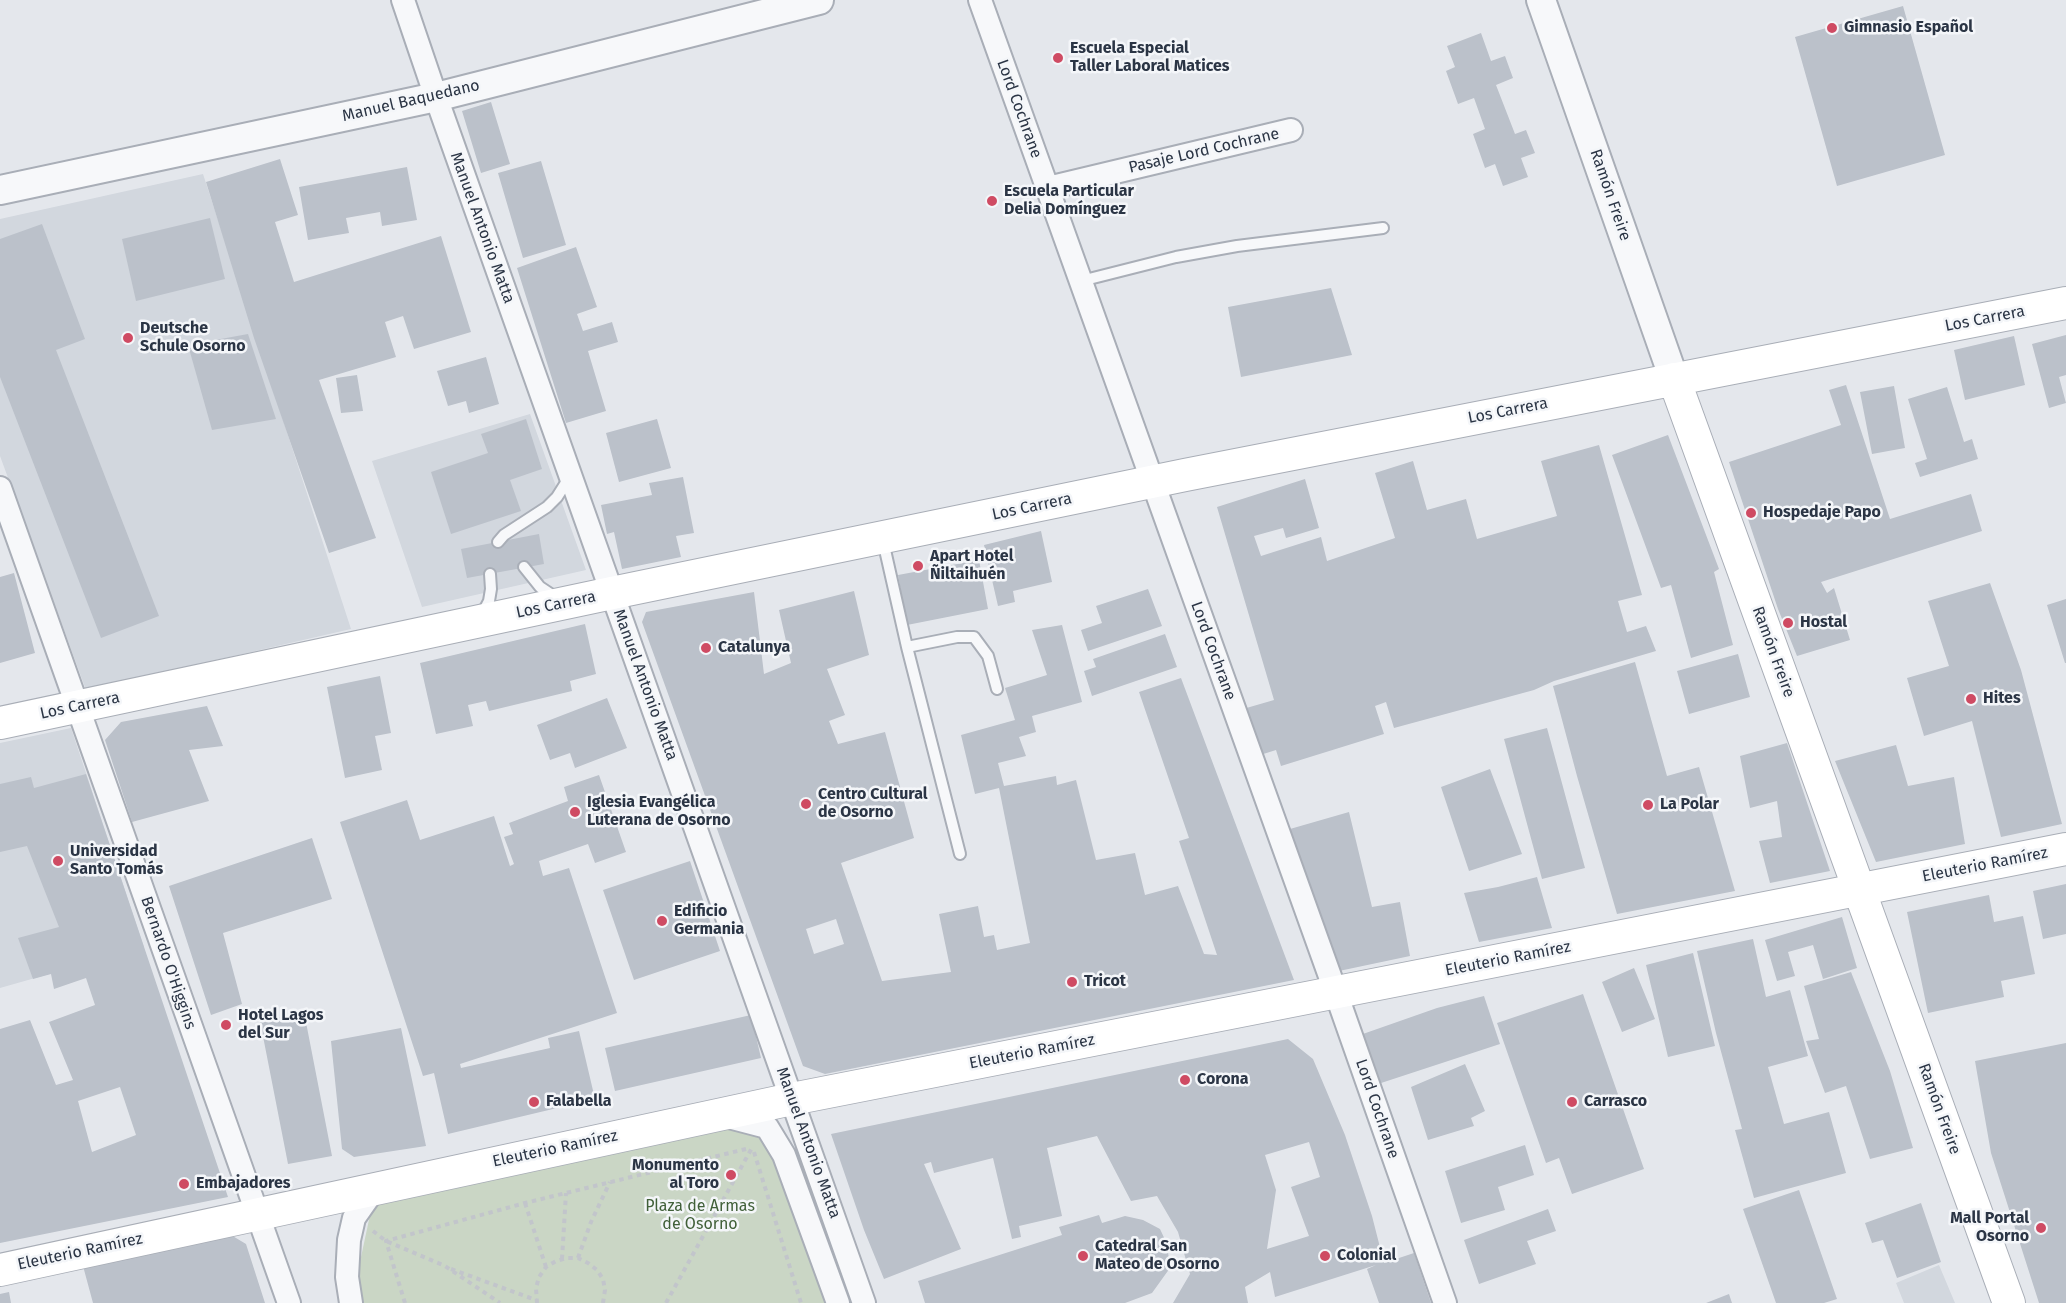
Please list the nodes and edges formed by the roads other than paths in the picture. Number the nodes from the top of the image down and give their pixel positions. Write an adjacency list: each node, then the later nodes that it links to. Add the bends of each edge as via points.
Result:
1 (403, 0): 5 (street, Manuel Antonio Matta)
2 (819, 0): 5 (street, Manuel Baquedano)
3 (980, 0): 7 (street, Lord Cochrane)
4 (1543, 0): 12 (street, Ramón Freire)
5 (436, 97): 8 (street, Manuel Baquedano); 13 (street, Manuel Antonio Matta)
6 (1291, 130): 7 (street, Pasaje Lord Cochrane)
7 (1048, 188): 10 (street, Lord Cochrane)
8 (0, 190)
9 (1383, 228): 10 (lane, via 1237,246)
10 (1081, 281): 14 (street, Lord Cochrane)
11 (2066, 303): 12 (main road, Los Carrera)
12 (1674, 379): 14 (main road, Los Carrera); 29 (main road, Ramón Freire)
13 (571, 475): 17 (lane, via 547,507); 20 (street, Manuel Antonio Matta)
14 (1152, 482): 16 (main road, Los Carrera); 30 (street, Lord Cochrane)
15 (0, 488): 25 (street, Bernardo O'Higgins)
16 (882, 537): 20 (main road, Los Carrera); 23 (lane)
17 (498, 542)
18 (524, 567): 21 (lane, via 540,587)
19 (490, 573): 22 (lane, via 489,601)
20 (612, 593): 21 (main road, Los Carrera); 31 (street, Manuel Antonio Matta)
21 (566, 603): 22 (main road, Los Carrera)
22 (478, 621): 25 (main road, Los Carrera)
23 (907, 647): 24 (lane, via 974,637 988,656); 28 (lane)
24 (997, 689)
25 (77, 707): 26 (main road, Los Carrera); 34 (street, Bernardo O'Higgins)
26 (0, 723)
27 (2066, 849): 29 (main road, Eleuterio Ramírez)
28 (960, 854)
29 (1860, 890): 30 (main road, Eleuterio Ramírez); 41 (main road, Ramón Freire)
30 (1336, 993): 31 (main road, Eleuterio Ramírez); 40 (street, Lord Cochrane)
31 (792, 1099): 32 (main road, Eleuterio Ramírez); 39 (street, Manuel Antonio Matta)
32 (721, 1115): 33 (main road, Eleuterio Ramírez); 38 (street, Manuel Antonio Matta, via 767,1127 784,1155)
33 (375, 1188): 34 (main road, Eleuterio Ramírez); 37 (street, via 354,1218 349,1240)
34 (257, 1214): 35 (main road, Eleuterio Ramírez); 36 (street, Bernardo O'Higgins)
35 (0, 1270)
36 (289, 1303)
37 (351, 1303)
38 (838, 1303)
39 (864, 1303)
40 (1445, 1303)
41 (2009, 1303)

